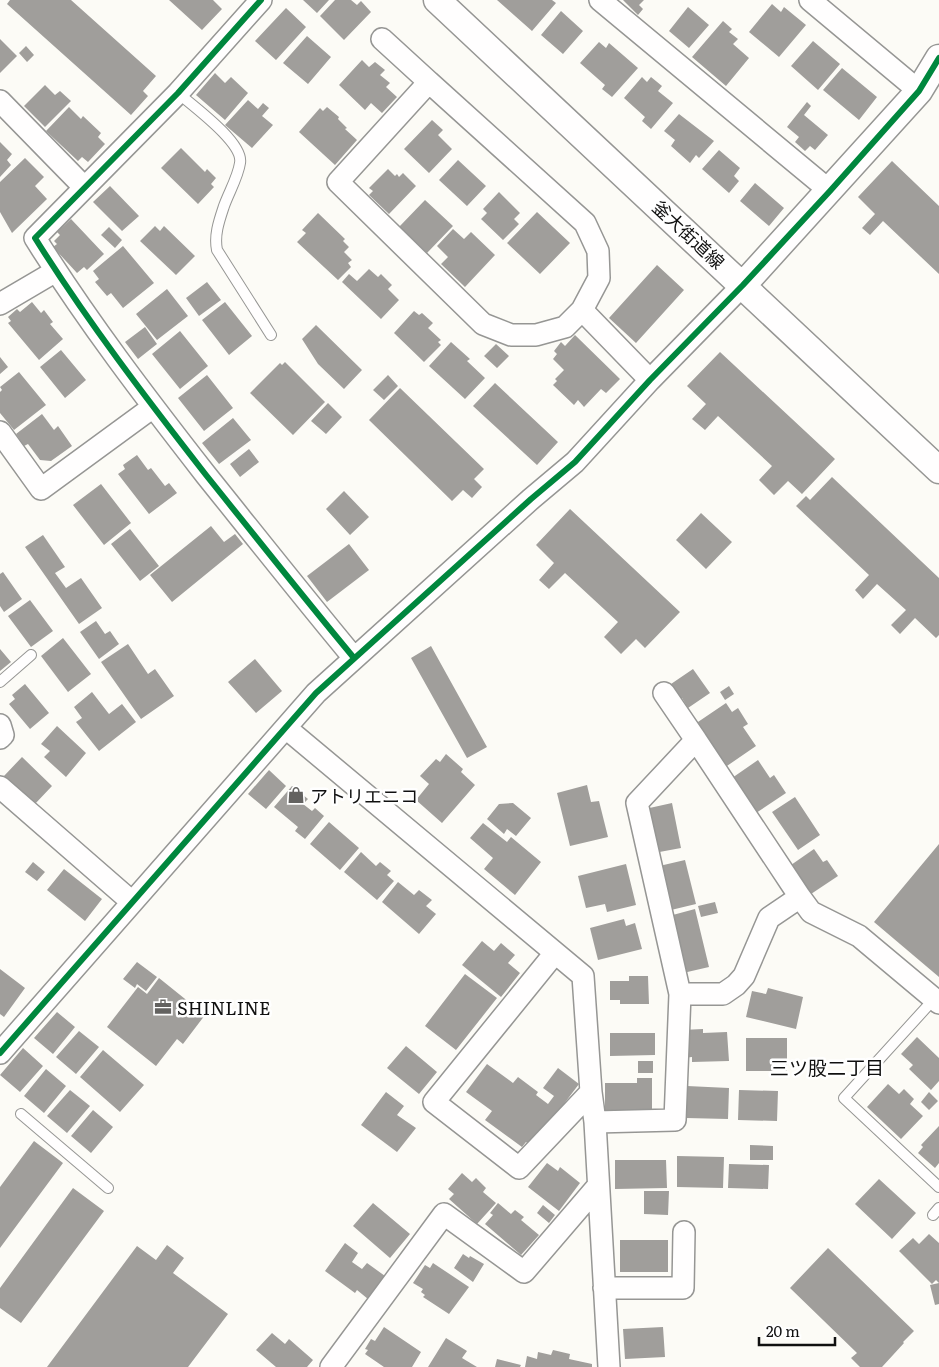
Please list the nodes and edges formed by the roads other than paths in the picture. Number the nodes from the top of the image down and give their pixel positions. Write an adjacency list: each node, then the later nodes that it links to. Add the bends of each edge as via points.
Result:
1 (261, 0): 9 (street)
2 (437, 0): 14 (street, 釜大街道線)
3 (600, 0): 12 (street)
4 (810, 0): 8 (street)
5 (382, 39): 7 (street)
6 (939, 58): 8 (street)
7 (429, 82): 16 (street, via 585,223 598,251 599,278); 16 (street, via 338,182 482,324 511,335 536,335 565,328)
8 (919, 91): 12 (street)
9 (178, 93): 11 (street); 17 (lane, via 237,149 241,161 215,238 217,250)
10 (0, 101): 11 (street)
11 (84, 187): 13 (street, via 35,238)
12 (830, 191): 14 (street)
13 (56, 271): 15 (street); 19 (street)
14 (743, 285): 18 (street); 21 (street, 釜大街道線)
15 (0, 304)
16 (582, 310): 18 (street)
17 (271, 335)
18 (650, 380): 23 (street, via 575,462)
19 (153, 407): 20 (street, via 41,488); 23 (street)
20 (0, 432)
21 (939, 470)
22 (31, 655): 24 (lane)
23 (354, 658): 27 (street, via 316,693)
24 (0, 682)
25 (664, 693): 29 (street)
26 (0, 725): 28 (street, via 3,735)
27 (286, 728): 32 (street); 33 (street)
28 (0, 738)
29 (696, 740): 31 (street); 34 (street, via 637,803)
30 (0, 787): 32 (street)
31 (800, 897): 34 (street, via 769,918 744,976 736,985 723,994); 35 (street, via 812,912 859,936)
32 (132, 902): 36 (street)
33 (555, 953): 37 (street, via 584,976); 37 (street, via 434,1102 518,1168)
34 (680, 994): 39 (street, via 676,1120)
35 (936, 1001): 41 (lane, via 844,1098)
36 (0, 1053)
37 (591, 1092): 39 (street)
38 (21, 1114): 42 (lane)
39 (595, 1122): 40 (street)
40 (597, 1187): 44 (street); 45 (street, via 524,1272 444,1214)
41 (939, 1187)
42 (108, 1188)
43 (684, 1232): 44 (street, via 683,1288)
44 (604, 1288): 46 (street)
45 (337, 1365)
46 (609, 1367)

